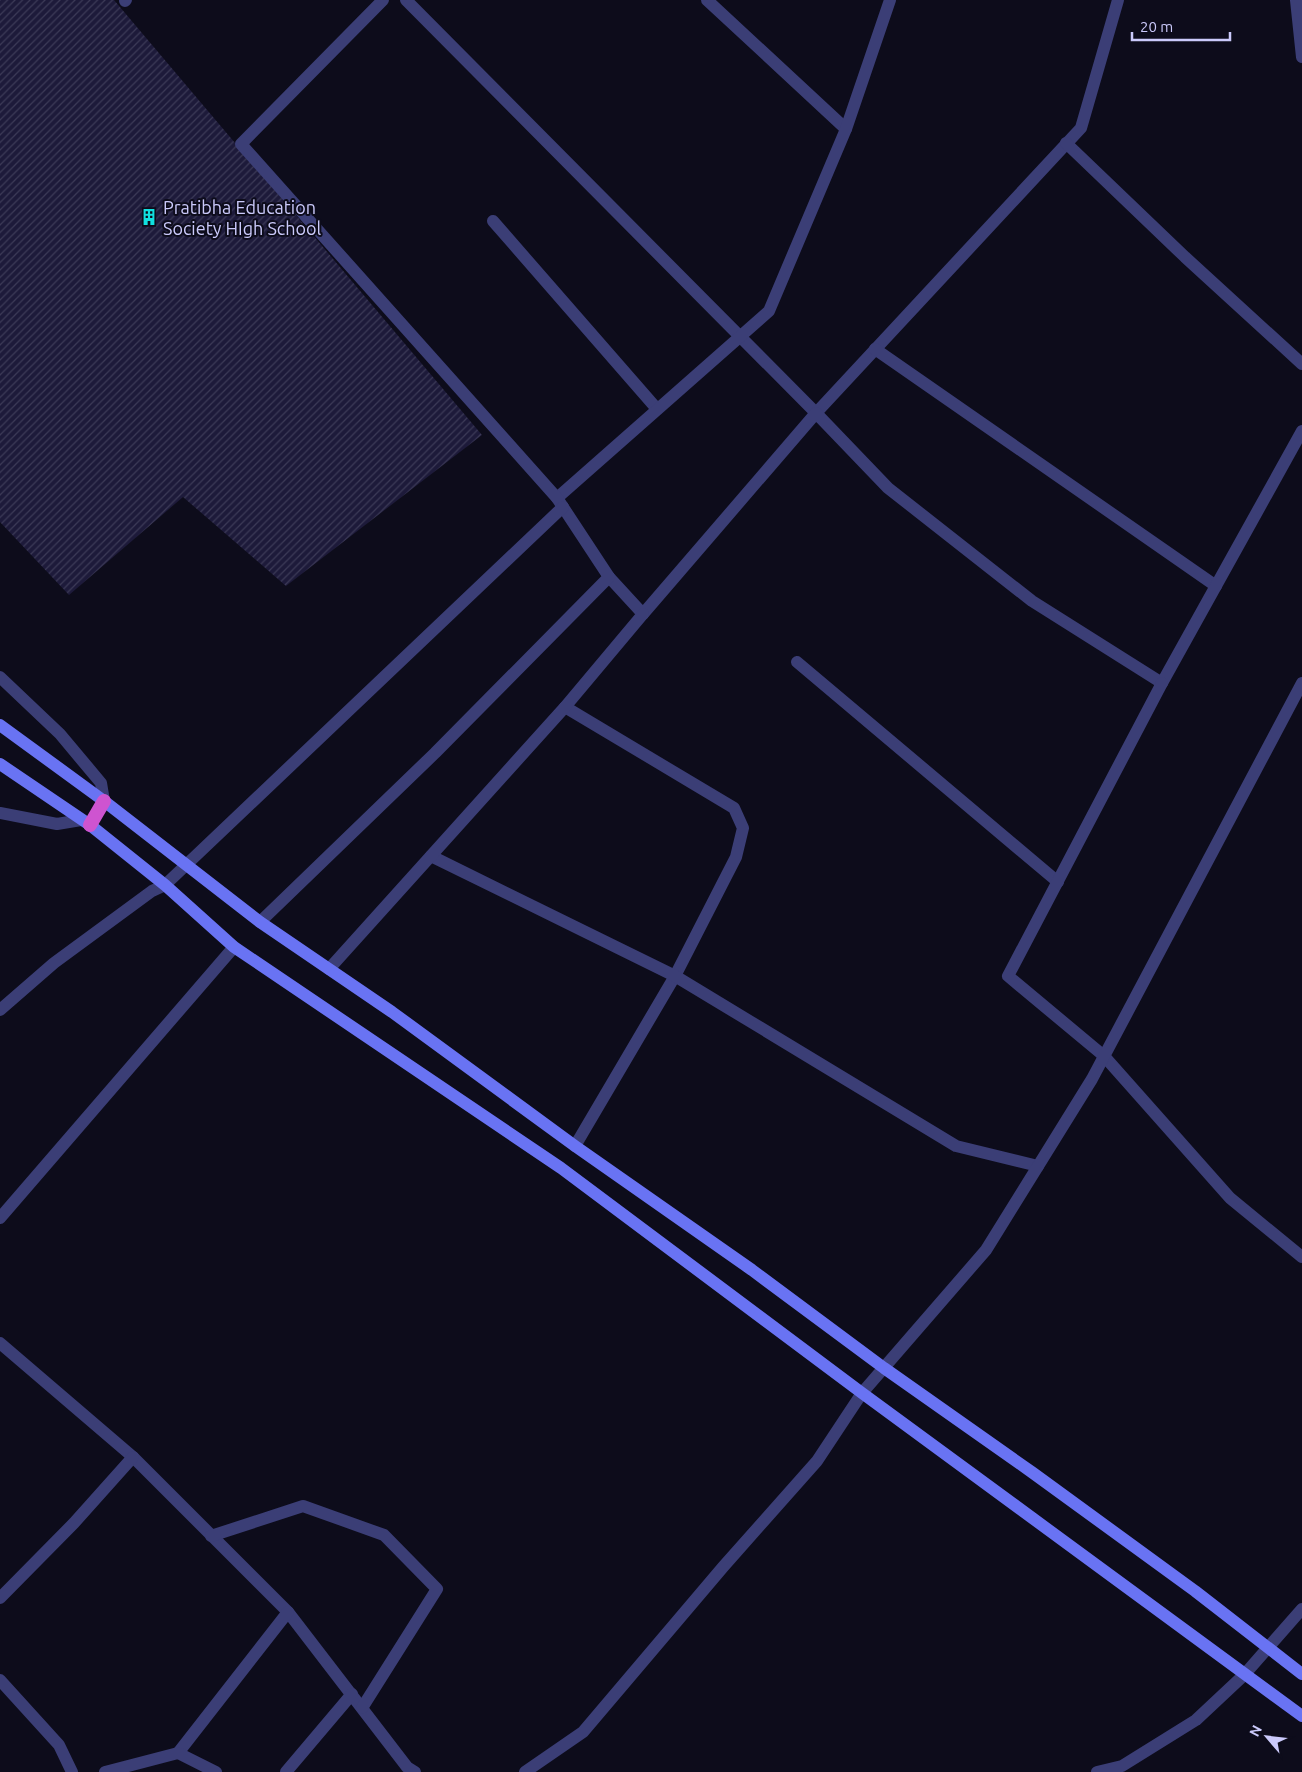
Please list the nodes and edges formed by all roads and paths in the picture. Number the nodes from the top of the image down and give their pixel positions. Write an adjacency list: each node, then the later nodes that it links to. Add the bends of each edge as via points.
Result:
1 (383, 0): 17 (street, via 241,144)
2 (406, 0): 11 (street)
3 (707, 0): 8 (street)
4 (890, 0): 8 (street)
5 (1118, 0): 9 (street, via 1081,128)
6 (1296, 0): 7 (street)
7 (1302, 57)
8 (846, 129): 11 (street, via 769,311)
9 (1066, 143): 12 (street); 13 (street)
10 (493, 221): 14 (street)
11 (740, 336): 14 (street); 15 (street)
12 (875, 349): 15 (street); 19 (street)
13 (1302, 364)
14 (657, 409): 17 (street)
15 (816, 413): 20 (street); 23 (street, via 888,488 1032,601)
16 (1302, 431): 19 (street)
17 (560, 503): 18 (street); 32 (street)
18 (609, 577): 20 (street); 35 (street, via 435,753)
19 (1216, 586): 23 (street)
20 (643, 614): 25 (street)
21 (797, 662): 33 (street)
22 (0, 677): 28 (street, via 60,734 101,783)
23 (1162, 683): 33 (street)
24 (1302, 683): 40 (street)
25 (564, 708): 31 (street); 38 (street, via 734,808 743,828 736,857)
26 (0, 725): 28 (main road)
27 (4, 766): 30 (main road)
28 (104, 801): 30 (highway); 32 (main road)
29 (0, 813): 30 (street, via 57,824)
30 (86, 822): 34 (main road)
31 (431, 856): 37 (street); 38 (street)
32 (186, 865): 34 (street); 35 (main road)
33 (1058, 882): 40 (street, via 1008,976)
34 (165, 885): 36 (main road); 39 (street, via 152,891 54,963)
35 (260, 922): 37 (main road)
36 (234, 947): 43 (street); 47 (main road, via 562,1168)
37 (329, 969): 41 (main road)
38 (675, 976): 41 (street); 42 (street, via 956,1146)
39 (0, 1010)
40 (1104, 1056): 42 (street); 44 (street, via 1230,1198)
41 (574, 1146): 46 (main road, via 752,1270)
42 (1038, 1166): 46 (street, via 986,1250)
43 (0, 1218)
44 (1302, 1257)
45 (0, 1343): 48 (street)
46 (884, 1368): 47 (street); 53 (main road, via 1049,1484)
47 (862, 1393): 55 (main road); 66 (street, via 817,1461 582,1732)
48 (133, 1458): 49 (street); 50 (street)
49 (211, 1536): 52 (street); 58 (street, via 303,1506 384,1536 437,1589)
50 (0, 1598)
51 (1302, 1609): 53 (street)
52 (288, 1612): 57 (street); 60 (street)
53 (1269, 1647): 54 (main road); 55 (street)
54 (1302, 1674)
55 (1244, 1675): 59 (main road); 67 (street, via 1196,1720 1122,1766)
56 (0, 1680): 61 (street, via 59,1745)
57 (352, 1694): 58 (street); 64 (street)
58 (362, 1708): 65 (street, via 407,1767)
59 (1302, 1716)
60 (178, 1753): 62 (street); 63 (street)
61 (72, 1772)
62 (106, 1772)
63 (216, 1772)
64 (286, 1772)
65 (415, 1772)
66 (525, 1772)
67 (1097, 1772)

